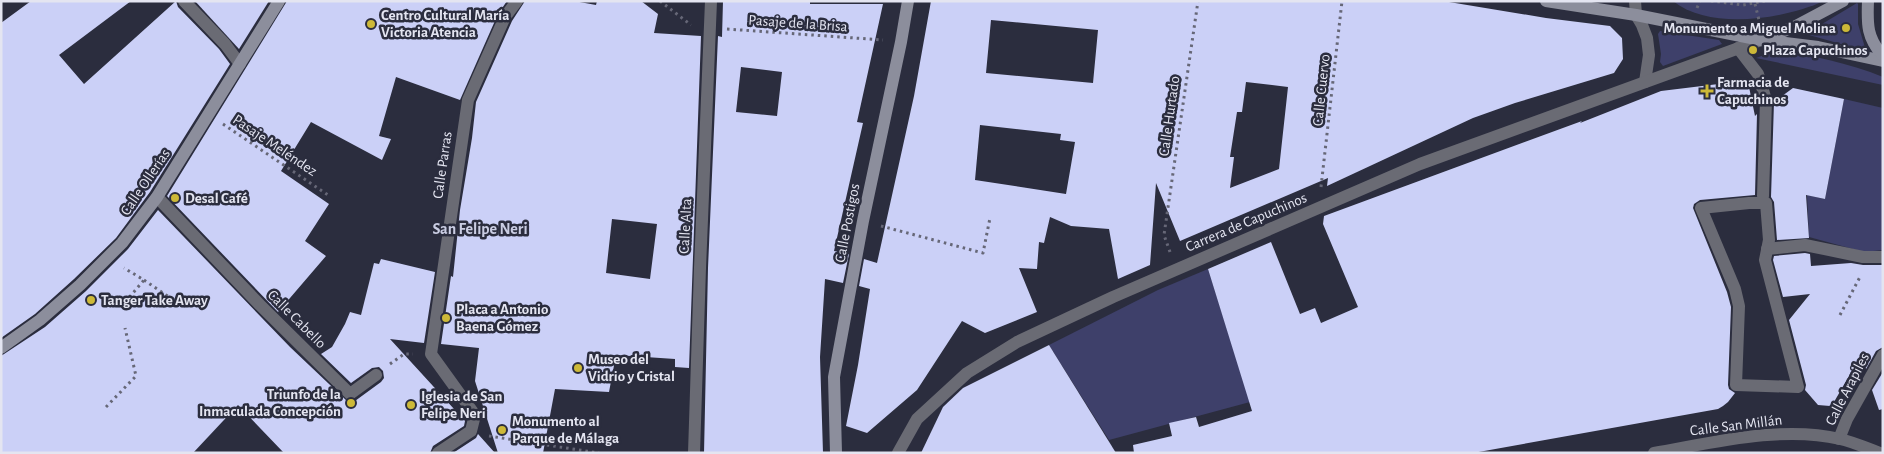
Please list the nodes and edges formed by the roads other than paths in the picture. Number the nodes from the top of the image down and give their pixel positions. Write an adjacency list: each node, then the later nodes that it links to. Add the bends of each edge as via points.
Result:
1 (184, 1): 15 (street)
2 (279, 1): 15 (street, Calle Ollerías)
3 (517, 1): 25 (street, Calle Parras, via 505,17 468,100 432,349 474,415 471,431)
4 (712, 1): 26 (street, Calle Alta)
5 (908, 1): 27 (street, Calle Postigos, via 834,377)
6 (1546, 1): 10 (street)
7 (1635, 1): 10 (street)
8 (1843, 1): 11 (street)
9 (1868, 1): 13 (street, via 1867,23 1871,40)
10 (1636, 15): 11 (street); 16 (street, via 1647,38 1649,55)
11 (1761, 40): 12 (street); 14 (street, via 1818,47)
12 (1738, 48): 16 (street); 17 (street, via 1758,74 1766,100)
13 (1883, 56)
14 (1883, 61)
15 (240, 64): 18 (street, Calle Ollerías)
16 (1645, 82): 28 (street, Carrera de Capuchinos, via 1420,164 1017,342 967,373 917,419)
17 (1762, 196)
18 (157, 197): 21 (street, Calle Ollerías, via 109,258 40,320); 23 (street, Calle Cabello, via 350,394)
19 (1767, 250): 19 (street, via 1765,260 1798,386 1736,385 1739,306 1702,208 1766,203); 20 (street, via 1805,245)
20 (1877, 257)
21 (1, 348)
22 (1883, 355): 24 (street, Calle Arapiles)
23 (376, 375)
24 (1839, 439): 29 (street, Calle San Millán, via 1789,434 1759,436); 30 (street, Calle San Millán)
25 (438, 453)
26 (694, 453)
27 (836, 453)
28 (898, 453)
29 (1654, 453)
30 (1880, 453)

